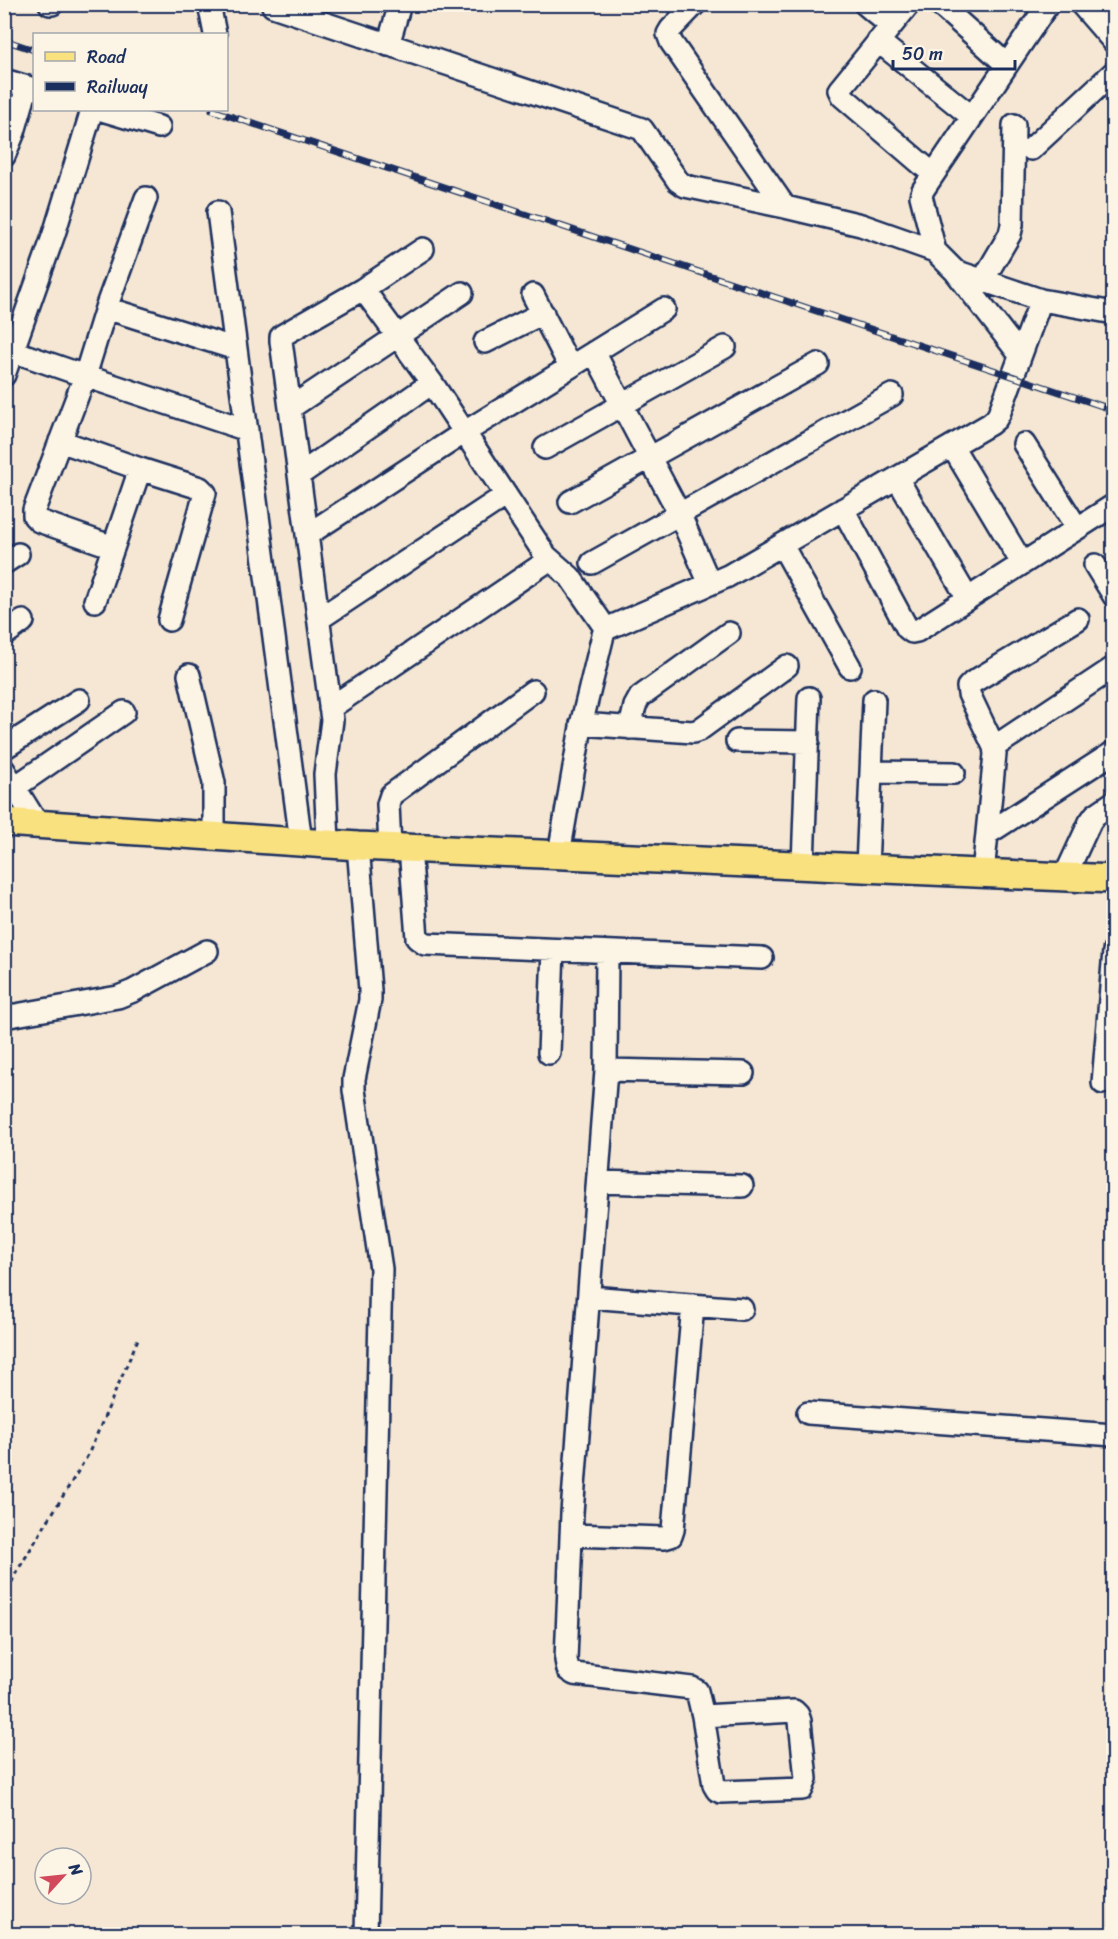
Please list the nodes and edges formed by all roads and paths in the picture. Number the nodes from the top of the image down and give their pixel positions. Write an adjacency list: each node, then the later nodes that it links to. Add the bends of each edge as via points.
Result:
1 (209, 4): 10 (street)
2 (400, 4): 13 (street)
3 (695, 4): 27 (street, via 670,28 670,42)
4 (865, 4): 11 (street)
5 (909, 4): 11 (street)
6 (939, 4): 14 (street)
7 (1081, 4): 12 (street)
8 (273, 6): 13 (street)
9 (1043, 6): 14 (street)
10 (215, 33)
11 (884, 34): 20 (street); 25 (street, via 839,90)
12 (1113, 42)
13 (388, 45): 27 (street, via 642,129 678,182 685,186)
14 (1006, 65): 20 (street)
15 (1113, 72): 23 (street)
16 (4, 80): 17 (street)
17 (31, 88): 24 (street)
18 (92, 111): 42 (street, via 54,234)
19 (106, 111): 22 (street)
20 (972, 117): 25 (street)
21 (1014, 125): 32 (street, via 1012,225)
22 (159, 126)
23 (1031, 149)
24 (4, 156)
25 (933, 174): 30 (street, via 921,196)
26 (146, 198): 36 (street)
27 (785, 207): 30 (street, via 861,225)
28 (218, 212): 43 (street)
29 (423, 249): 33 (street)
30 (935, 251): 31 (street)
31 (955, 271): 32 (street); 45 (street)
32 (983, 280): 35 (street)
33 (363, 289): 39 (street); 53 (street, via 281,338)
34 (462, 293): 39 (street)
35 (1041, 300): 38 (street); 45 (street)
36 (106, 308): 43 (street); 49 (street)
37 (664, 309): 44 (street)
38 (1113, 313)
39 (398, 336): 50 (street); 53 (street)
40 (485, 342): 47 (street, via 538,304)
41 (725, 347): 52 (street)
42 (8, 349): 48 (street); 49 (street)
43 (236, 349): 54 (street)
44 (594, 352): 47 (street); 52 (street)
45 (1020, 357): 58 (street, via 996,419)
46 (818, 364): 60 (street)
47 (570, 367): 55 (street)
48 (4, 375)
49 (85, 376): 54 (street); 56 (street)
50 (432, 383): 55 (street); 62 (street)
51 (892, 395): 68 (street)
52 (622, 404): 59 (street); 60 (street)
53 (290, 408): 62 (street)
54 (247, 430): 113 (street)
55 (465, 432): 64 (street); 70 (street)
56 (60, 441): 61 (street); 72 (street, via 34,516)
57 (1024, 444): 69 (street)
58 (952, 446): 63 (street); 75 (street)
59 (545, 448)
60 (650, 457): 65 (street); 68 (street)
61 (140, 469): 72 (street); 83 (street, via 205,493)
62 (299, 475): 70 (street)
63 (897, 478): 67 (street); 79 (street)
64 (506, 495): 73 (street); 81 (street)
65 (570, 502)
66 (1113, 505): 69 (street)
67 (843, 509): 71 (street); 79 (street, via 912,632)
68 (679, 513): 74 (street); 77 (street)
69 (1077, 528): 75 (street)
70 (307, 535): 81 (street)
71 (782, 545): 77 (street); 89 (street)
72 (113, 547): 80 (street)
73 (549, 560): 85 (street, via 570,577); 96 (street)
74 (592, 563)
75 (1022, 563): 79 (street)
76 (1095, 565): 78 (street)
77 (710, 584): 85 (street)
78 (1112, 589)
79 (968, 599)
80 (95, 601)
81 (319, 619): 96 (street)
82 (1078, 619): 102 (street, via 968,687)
83 (169, 620)
84 (23, 621): 87 (street)
85 (606, 629): 98 (street)
86 (729, 633): 99 (street, via 640,697)
87 (4, 635)
88 (787, 666): 99 (street, via 699,730)
89 (850, 667)
90 (1113, 668): 102 (street)
91 (189, 675): 112 (street, via 214,783)
92 (533, 691): 116 (street, via 391,795 388,804)
93 (809, 698): 101 (street)
94 (79, 700): 103 (street)
95 (874, 700): 105 (street)
96 (330, 708): 114 (street, via 333,726 325,774)
97 (124, 712): 107 (street)
98 (581, 724): 99 (street); 117 (street)
99 (630, 728)
100 (737, 741): 101 (street)
101 (808, 742): 118 (street)
102 (994, 747): 111 (street)
103 (4, 748)
104 (1113, 752): 111 (street)
105 (871, 772): 106 (street); 119 (street)
106 (954, 773)
107 (10, 778): 110 (street)
108 (1113, 802): 121 (street, via 1090,822)
109 (4, 822): 110 (main road)
110 (37, 823): 112 (main road)
111 (987, 834): 120 (street)
112 (214, 836): 113 (main road)
113 (301, 842): 114 (main road)
114 (328, 843): 115 (main road)
115 (358, 846): 116 (main road); 146 (street, via 370,1000 354,1079 381,1269)
116 (400, 847): 117 (main road); 123 (street, via 417,938 425,944)
117 (559, 854): 118 (main road)
118 (803, 865): 119 (main road)
119 (867, 868): 120 (main road)
120 (983, 873): 121 (main road)
121 (1065, 876): 122 (main road)
122 (1113, 879)
123 (553, 950): 126 (street); 129 (street)
124 (207, 951): 128 (street, via 118,997)
125 (1113, 951): 132 (street)
126 (607, 952): 127 (street); 130 (street)
127 (762, 958)
128 (4, 1017)
129 (549, 1053)
130 (606, 1070): 131 (street); 133 (street)
131 (743, 1073)
132 (1103, 1083)
133 (598, 1182): 134 (street); 135 (street)
134 (742, 1186)
135 (589, 1297): 136 (street); 141 (street)
136 (693, 1305): 137 (street); 141 (street, via 671,1536)
137 (742, 1309)
138 (138, 1339): 142 (path, via 88,1455 9,1584)
139 (808, 1413): 140 (street)
140 (1113, 1435)
141 (572, 1535): 144 (street, via 568,1670 574,1674 692,1688 697,1691)
142 (4, 1599)
143 (4, 1716): 145 (path)
144 (703, 1716): 144 (street, via 717,1790 802,1789 806,1779 800,1721 794,1710)
145 (4, 1735)
146 (366, 1935)

